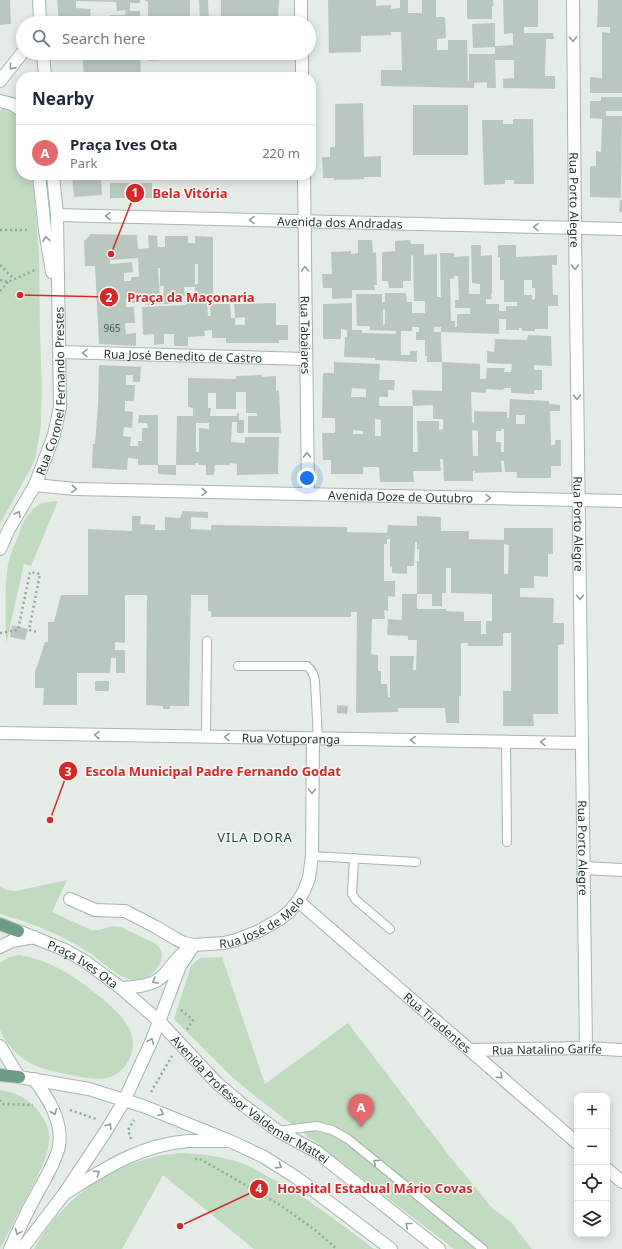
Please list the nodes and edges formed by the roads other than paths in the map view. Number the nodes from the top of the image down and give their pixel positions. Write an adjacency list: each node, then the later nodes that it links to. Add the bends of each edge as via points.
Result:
1 (39, 0): 4 (street)
2 (301, 0): 5 (street)
3 (573, 0): 19 (street, Rua Porto Alegre, one-way to 19)
4 (39, 16)
5 (301, 16)
6 (17, 60): 11 (street, one-way to 11)
7 (44, 60): 9 (street)
8 (302, 60): 10 (street)
9 (45, 72)
10 (302, 72)
11 (0, 81)
12 (0, 101): 13 (street)
13 (16, 107)
14 (40, 180): 21 (street, one-way to 14, via 50,263)
15 (54, 180): 17 (street, Rua Coronel Fernando Prestes)
16 (304, 180): 18 (street, Rua Tabaiares)
17 (57, 215): 18 (street, Avenida dos Andradas, one-way to 17); 21 (street, Rua Coronel Fernando Prestes)
18 (305, 221): 19 (street, Avenida dos Andradas, one-way to 18); 23 (street, Rua Tabaiares, one-way to 18)
19 (574, 228): 20 (street, Avenida dos Andradas); 26 (street, Rua Porto Alegre, one-way to 26)
20 (622, 229)
21 (58, 290): 22 (street, Rua Coronel Fernando Prestes)
22 (60, 352): 23 (street, Rua José Benedito de Castro, one-way to 22); 24 (street, Rua Coronel Fernando Prestes, via 58,419)
23 (306, 359): 25 (street, Rua Tabaiares, one-way to 23)
24 (35, 485): 25 (street, Avenida Doze de Outubro, one-way to 25, via 75,489); 28 (street, Rua Coronel Fernando Prestes, one-way to 24)
25 (308, 494): 26 (street, Avenida Doze de Outubro, one-way to 26)
26 (579, 501): 27 (street, Avenida Doze de Outubro); 35 (street, Rua Porto Alegre, one-way to 35)
27 (622, 501)
28 (0, 549)
29 (207, 641): 32 (lane)
30 (238, 666): 33 (lane, via 307,666 311,669 315,681)
31 (0, 733): 32 (street, Rua Votuporanga, one-way to 31)
32 (206, 737): 33 (street, Rua Votuporanga, one-way to 32)
33 (315, 739): 34 (street, Rua Votuporanga, one-way to 33); 37 (street, Rua José de Melo, one-way to 37)
34 (506, 741): 35 (street, Rua Votuporanga, one-way to 34); 36 (lane)
35 (582, 743): 40 (street, Rua Porto Alegre)
36 (507, 842)
37 (312, 856): 38 (lane); 43 (street, Rua José de Melo, via 309,878)
38 (354, 858): 39 (lane); 45 (lane, via 352,894)
39 (416, 862)
40 (584, 868): 41 (street); 54 (street, Rua Porto Alegre)
41 (622, 870)
42 (70, 899): 49 (street, Rua José de Melo, via 95,910 125,912 184,943)
43 (298, 901): 49 (street, Rua José de Melo, via 280,919 254,934 224,943); 55 (street, Rua Tiradentes)
44 (0, 924): 46 (main road)
45 (390, 929)
46 (18, 931): 47 (main road); 48 (street, Praça Ives Ota)
47 (0, 933)
48 (34, 937): 50 (street, via 12,941); 51 (street, Praça Ives Ota, via 86,962)
49 (194, 945): 51 (street, one-way to 51, via 177,959 164,976 142,986); 52 (street, via 180,966)
50 (0, 947)
51 (121, 988): 52 (street, Praça Ives Ota)
52 (159, 1021): 60 (street, one-way to 52); 61 (street, Avenida Professor Valdemar Mattei, via 217,1083)
53 (0, 1046): 58 (street)
54 (586, 1048): 55 (street, Rua Natalino Garife); 56 (street, Rua Natalino Garife)
55 (471, 1050): 62 (street, Rua Tiradentes, one-way to 62)
56 (622, 1050)
57 (0, 1076): 58 (main road)
58 (20, 1077): 59 (street)
59 (34, 1079): 60 (street, via 90,1089); 67 (street, one-way to 67, via 45,1094 56,1118 59,1147)
60 (124, 1101): 63 (street, one-way to 63, via 143,1106); 66 (street, one-way to 60)
61 (278, 1131): 70 (street, Avenida Professor Valdemar Mattei, one-way to 61, via 317,1152); 71 (lane, one-way to 61, via 348,1139 332,1130 316,1126)
62 (574, 1140)
63 (230, 1141): 66 (street, one-way to 63, via 108,1166 135,1154 187,1141); 69 (street, one-way to 69, via 264,1157 297,1178)
64 (610, 1172): 65 (street)
65 (622, 1182)
66 (64, 1194): 68 (street)
67 (10, 1249)
68 (22, 1249)
69 (391, 1249)
70 (439, 1249)
71 (482, 1249)

